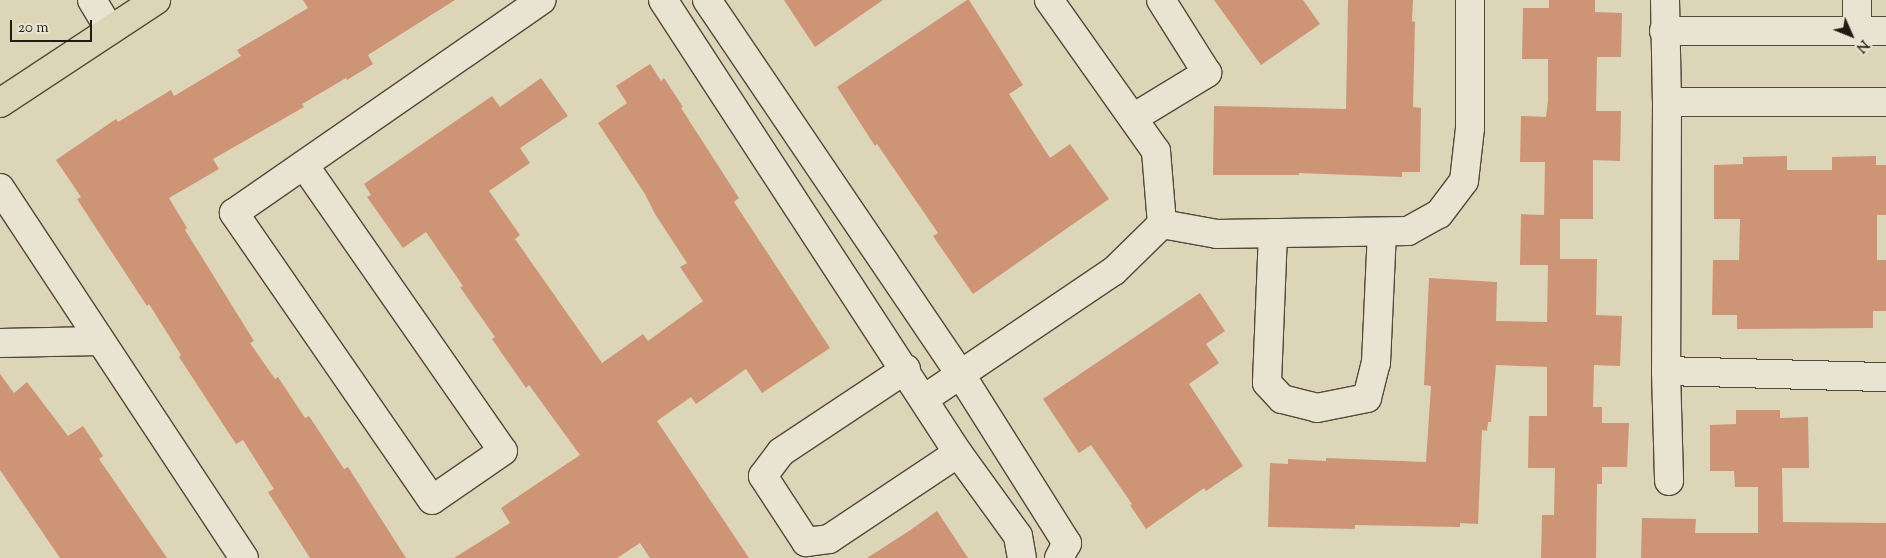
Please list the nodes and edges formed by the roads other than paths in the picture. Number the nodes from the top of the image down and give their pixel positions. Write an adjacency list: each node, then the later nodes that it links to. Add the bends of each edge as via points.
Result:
1 (92, 0): 11 (lane)
2 (156, 0): 11 (main road)
3 (542, 0): 19 (lane)
4 (663, 0): 26 (lane)
5 (707, 0): 28 (lane)
6 (1049, 0): 18 (lane)
7 (1161, 0): 18 (lane, via 1207,72)
8 (1470, 0): 22 (lane, via 1470,128 1464,181 1439,214 1408,231)
9 (1665, 0): 13 (lane)
10 (1858, 0): 12 (lane)
11 (110, 30): 17 (main road)
12 (1857, 30): 13 (lane); 14 (lane)
13 (1664, 31): 15 (lane)
14 (1886, 31)
15 (1667, 102): 16 (lane); 27 (lane)
16 (1886, 102)
17 (0, 103)
18 (1133, 118): 21 (lane, via 1156,151)
19 (304, 165): 19 (lane, via 234,213 432,500 503,451)
20 (0, 188): 24 (lane)
21 (1162, 224): 23 (lane, via 1217,234); 28 (lane, via 1114,271)
22 (1382, 232): 23 (lane); 23 (lane, via 1376,364 1367,398 1318,408 1282,399 1267,382)
23 (1274, 233)
24 (100, 341): 25 (lane); 33 (lane)
25 (0, 343)
26 (906, 369): 30 (lane); 31 (lane, via 781,452 764,476 806,542 829,539)
27 (1666, 371): 29 (lane); 32 (lane)
28 (962, 375): 30 (lane); 35 (lane, via 1067,543)
29 (1886, 376)
30 (924, 399): 31 (lane)
31 (958, 453): 34 (lane, via 1018,536)
32 (1669, 480)
33 (244, 558)
34 (1022, 558)
35 (1059, 558)

